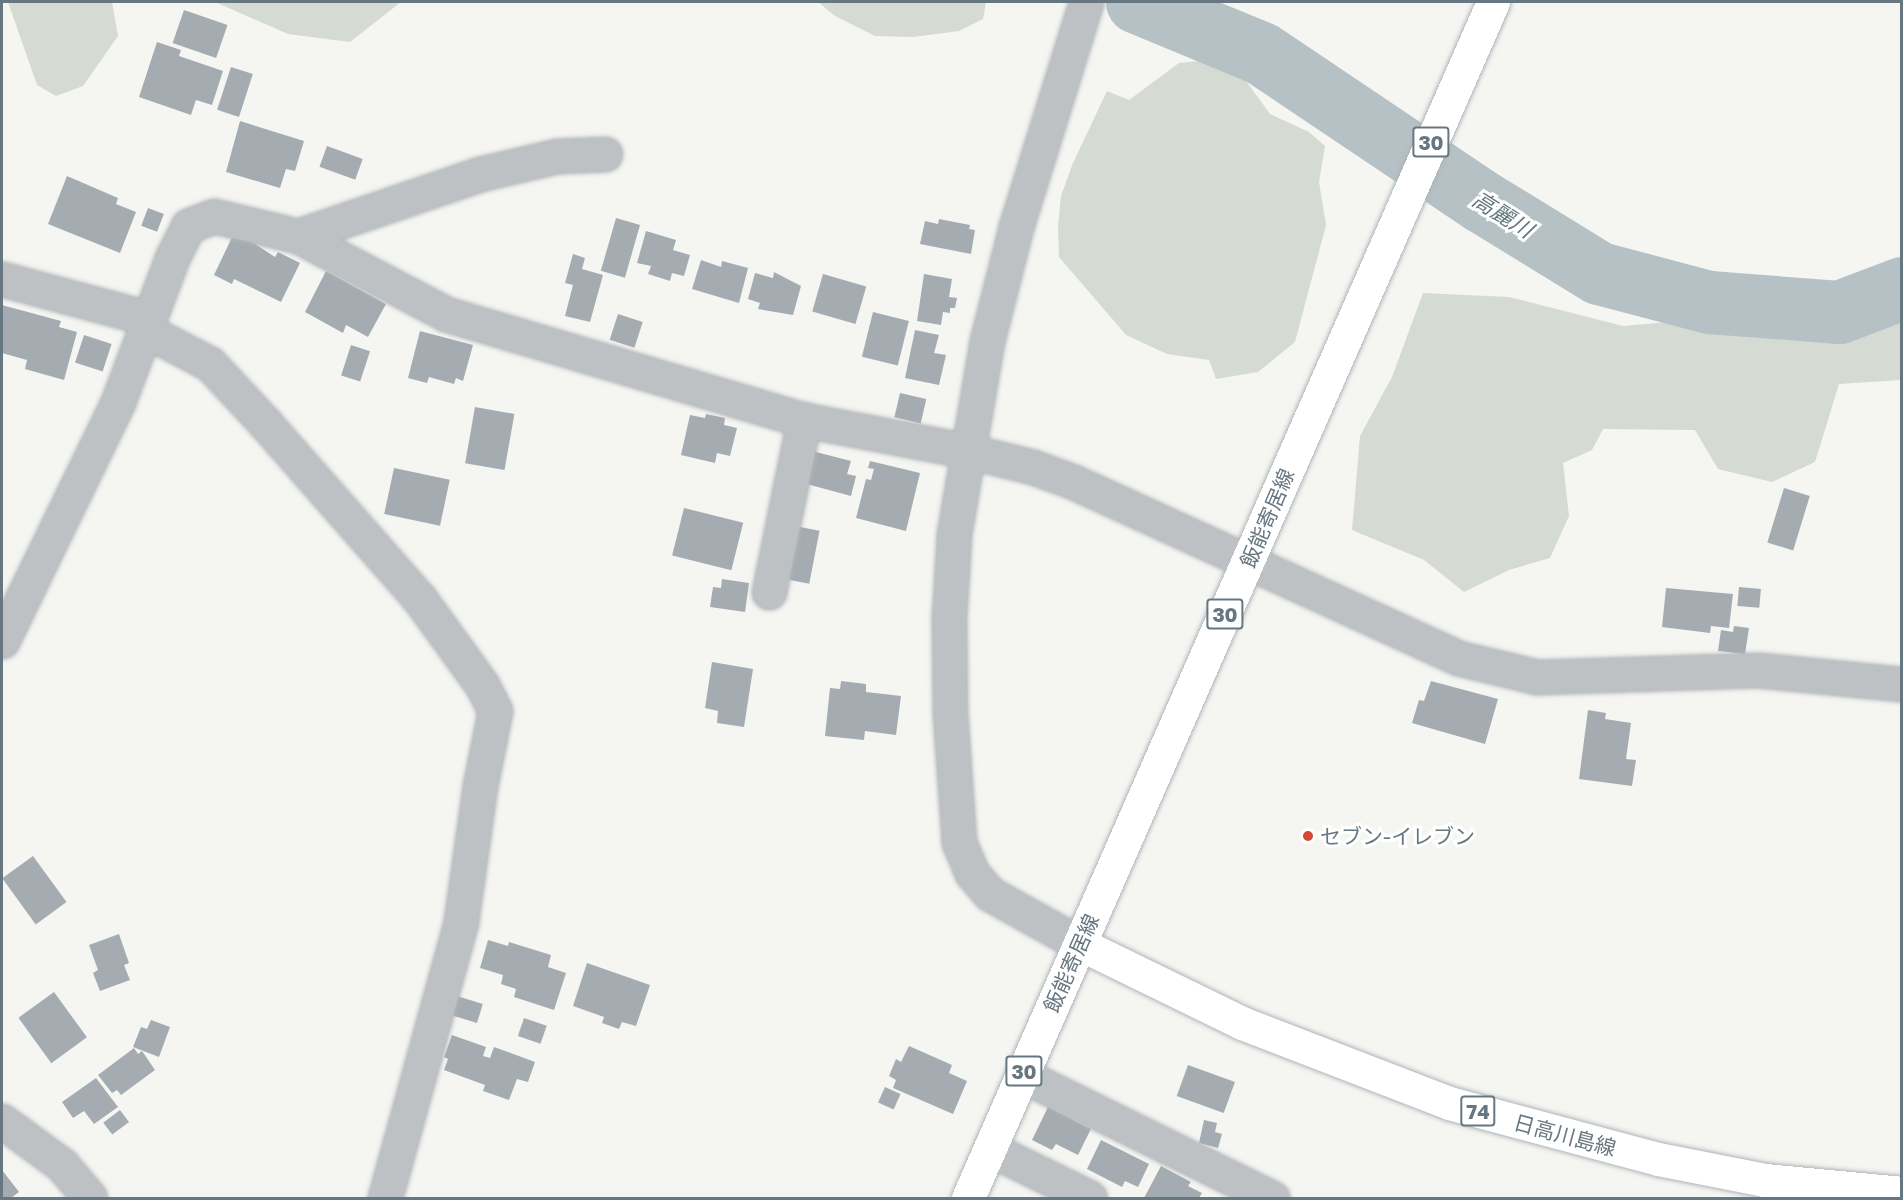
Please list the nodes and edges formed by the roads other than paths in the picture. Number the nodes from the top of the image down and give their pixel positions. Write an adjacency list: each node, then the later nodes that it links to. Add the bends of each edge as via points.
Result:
1 (1086, 2): 8 (street, via 1061,75 987,340)
2 (1493, 2): 9 (main road, 飯能寄居線 / 30)
3 (605, 154): 4 (street, via 557,156 480,174)
4 (298, 236): 6 (street, via 214,216 189,226); 7 (street, via 446,314)
5 (2, 279): 6 (street)
6 (147, 324): 11 (street, via 118,402); 19 (street, via 210,364 265,423 420,598 482,685 495,711 461,922)
7 (804, 420): 8 (street); 10 (street)
8 (968, 451): 9 (street, via 1074,482); 13 (street, via 954,534 949,618 959,842 972,873 990,894)
9 (1247, 563): 12 (street, via 1458,658 1537,677 1758,670); 13 (main road, 飯能寄居線 / 30)
10 (769, 592)
11 (2, 641)
12 (1902, 684)
13 (1080, 944): 14 (main road, 飯能寄居線 / 30); 17 (main road, 日高川島線 / 74, via 1242,1023 1449,1103 1658,1159 1765,1180)
14 (1022, 1075): 16 (main road, 飯能寄居線 / 30); 22 (street)
15 (2, 1121): 18 (street, via 62,1165)
16 (990, 1149): 20 (main road, 飯能寄居線 / 30); 21 (street)
17 (1902, 1193)
18 (90, 1198)
19 (386, 1198)
20 (968, 1198)
21 (1090, 1198)
22 (1272, 1198)

